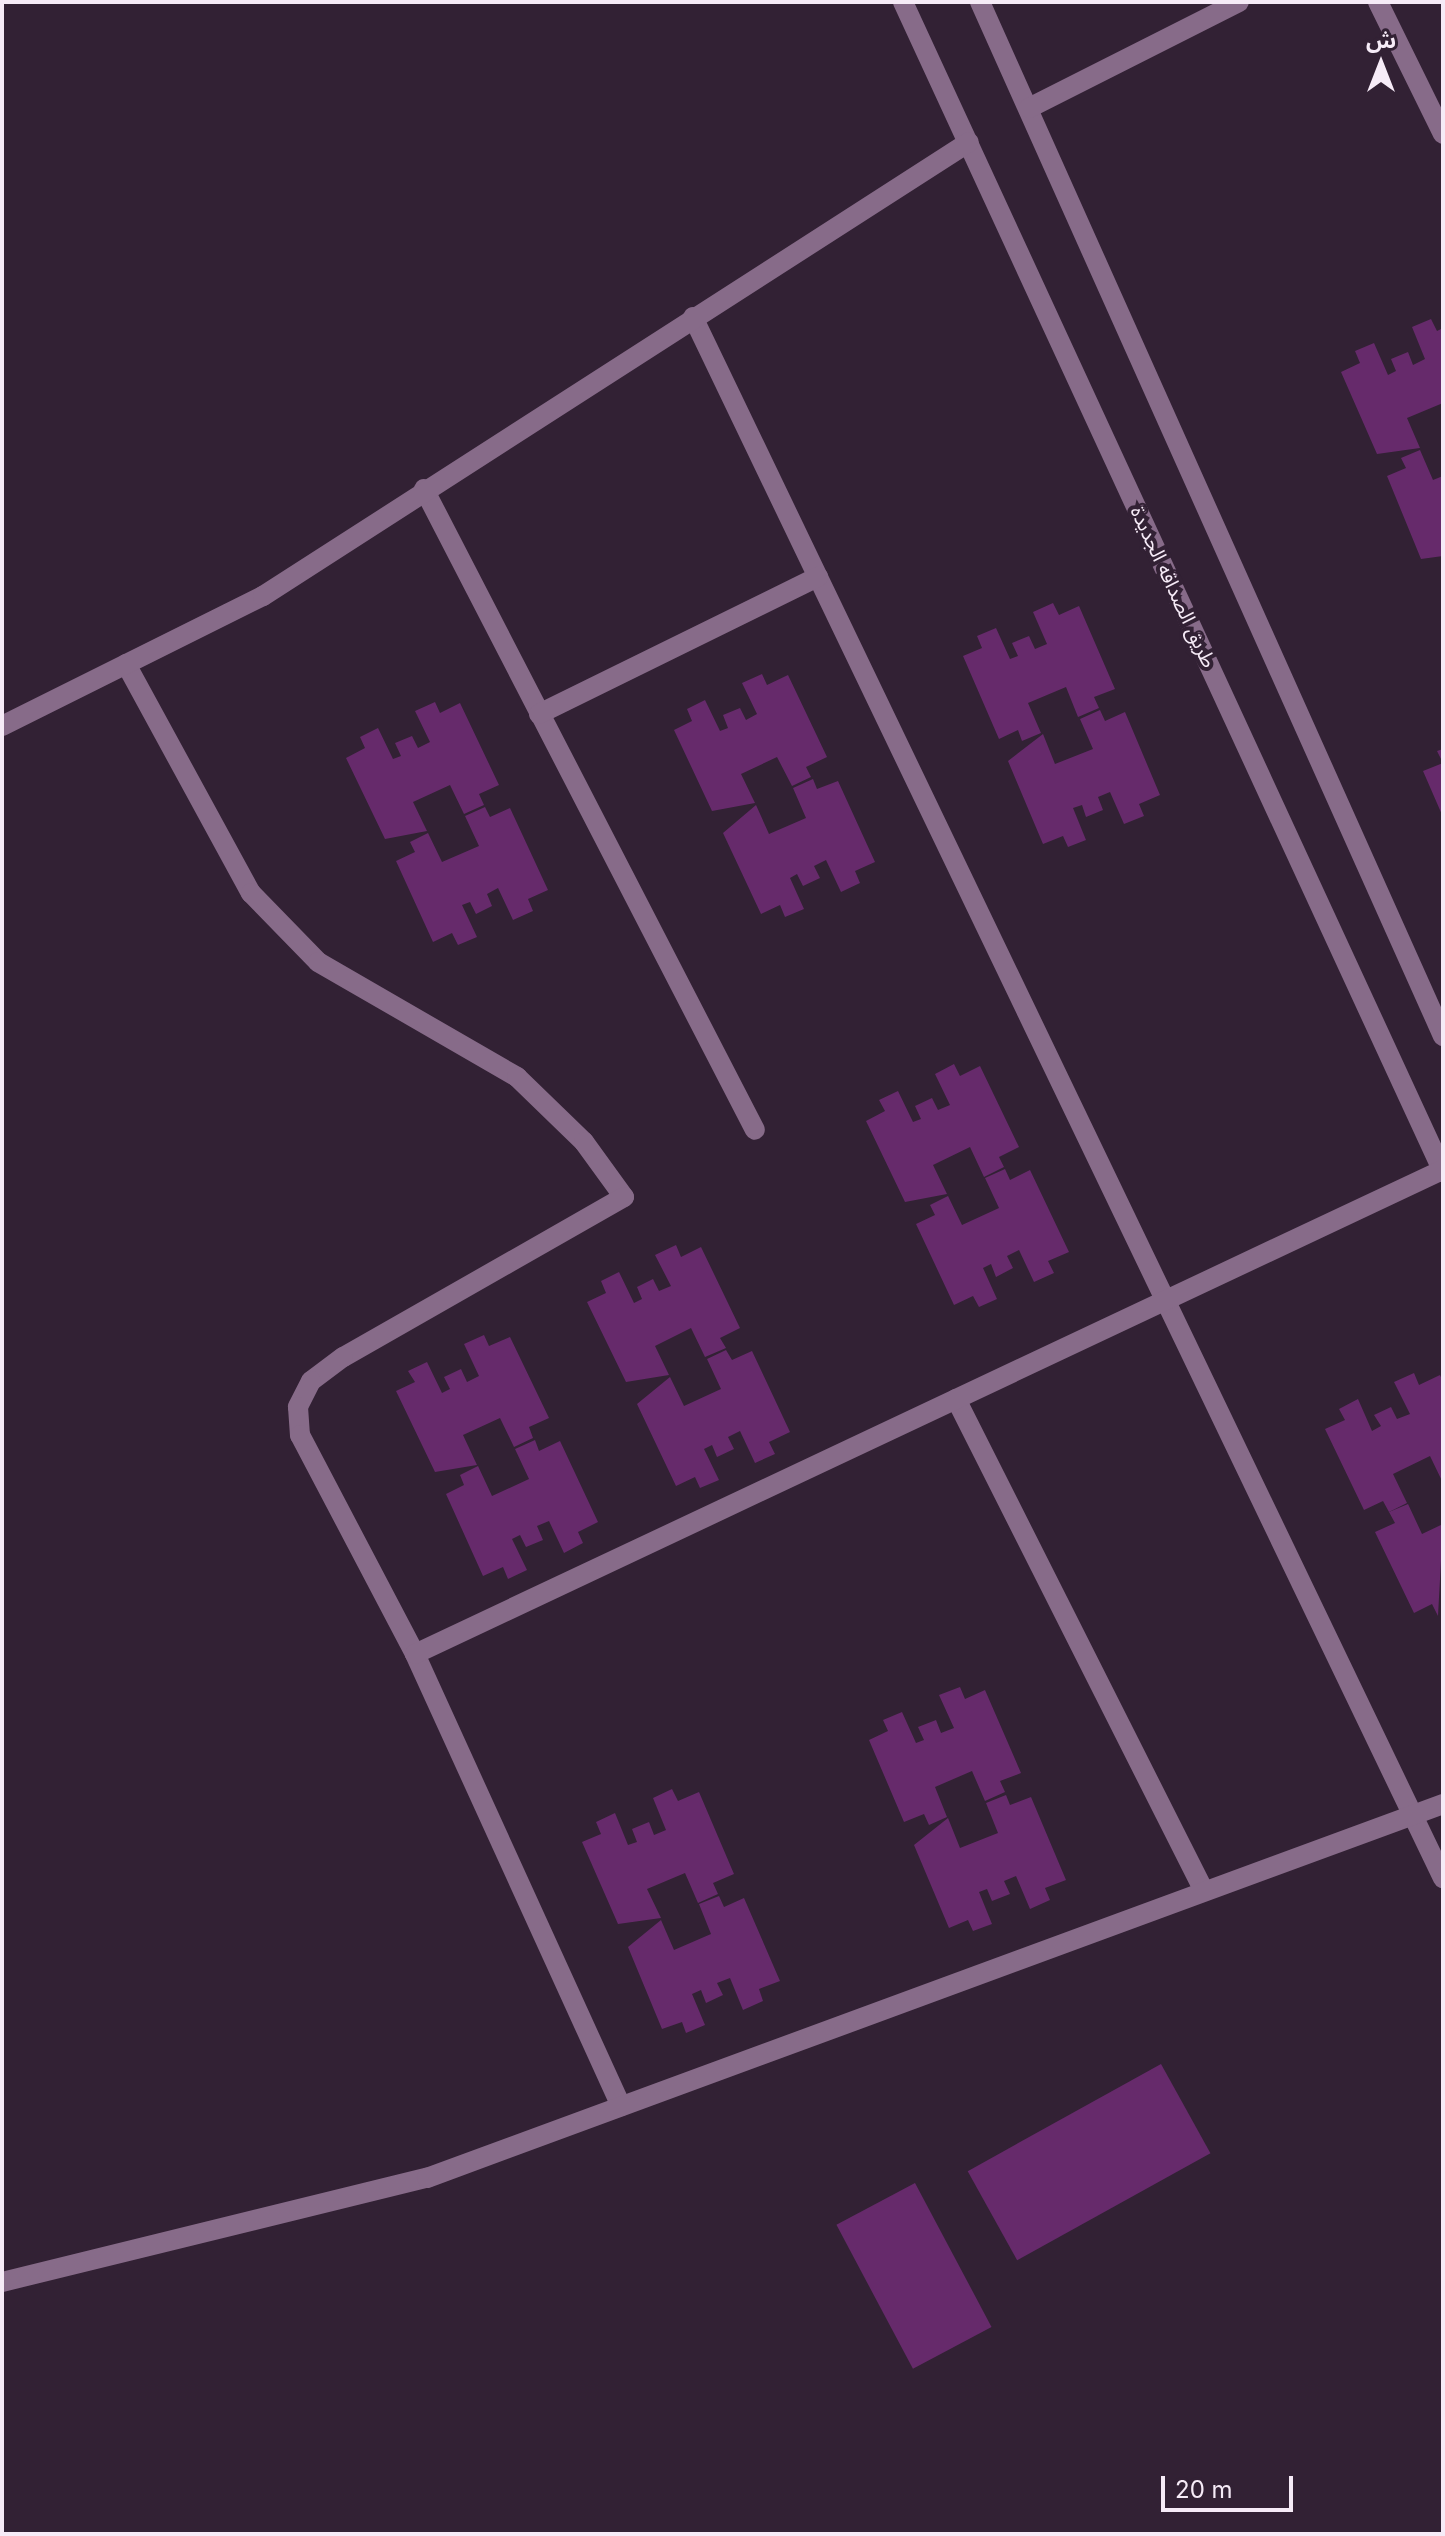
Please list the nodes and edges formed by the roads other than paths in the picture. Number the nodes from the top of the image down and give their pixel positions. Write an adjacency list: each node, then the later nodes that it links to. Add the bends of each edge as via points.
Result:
1 (903, 2): 7 (street, طريق الصداقه الجديدة)
2 (980, 2): 5 (street)
3 (1239, 2): 5 (street)
4 (1378, 2): 6 (street)
5 (1029, 108): 14 (street)
6 (1443, 134)
7 (969, 142): 8 (street); 16 (street, طريق الصداقه الجديدة)
8 (693, 317): 9 (street); 10 (street)
9 (424, 489): 11 (street, via 263,596); 12 (street)
10 (818, 577): 12 (street); 17 (street)
11 (126, 664): 13 (street); 19 (street, via 251,893 318,962 517,1077 584,1142 624,1197 343,1357 311,1381 298,1407 300,1435)
12 (539, 714): 15 (street)
13 (2, 726)
14 (1443, 1036)
15 (755, 1130)
16 (1442, 1171): 17 (street)
17 (1167, 1300): 18 (street); 21 (street)
18 (956, 1399): 19 (street); 23 (street)
19 (415, 1654): 24 (street)
20 (1443, 1804): 21 (street)
21 (1416, 1814): 22 (street); 23 (street)
22 (1443, 1878)
23 (1204, 1891): 24 (street)
24 (621, 2106): 25 (street, via 427,2178)
25 (2, 2282)

